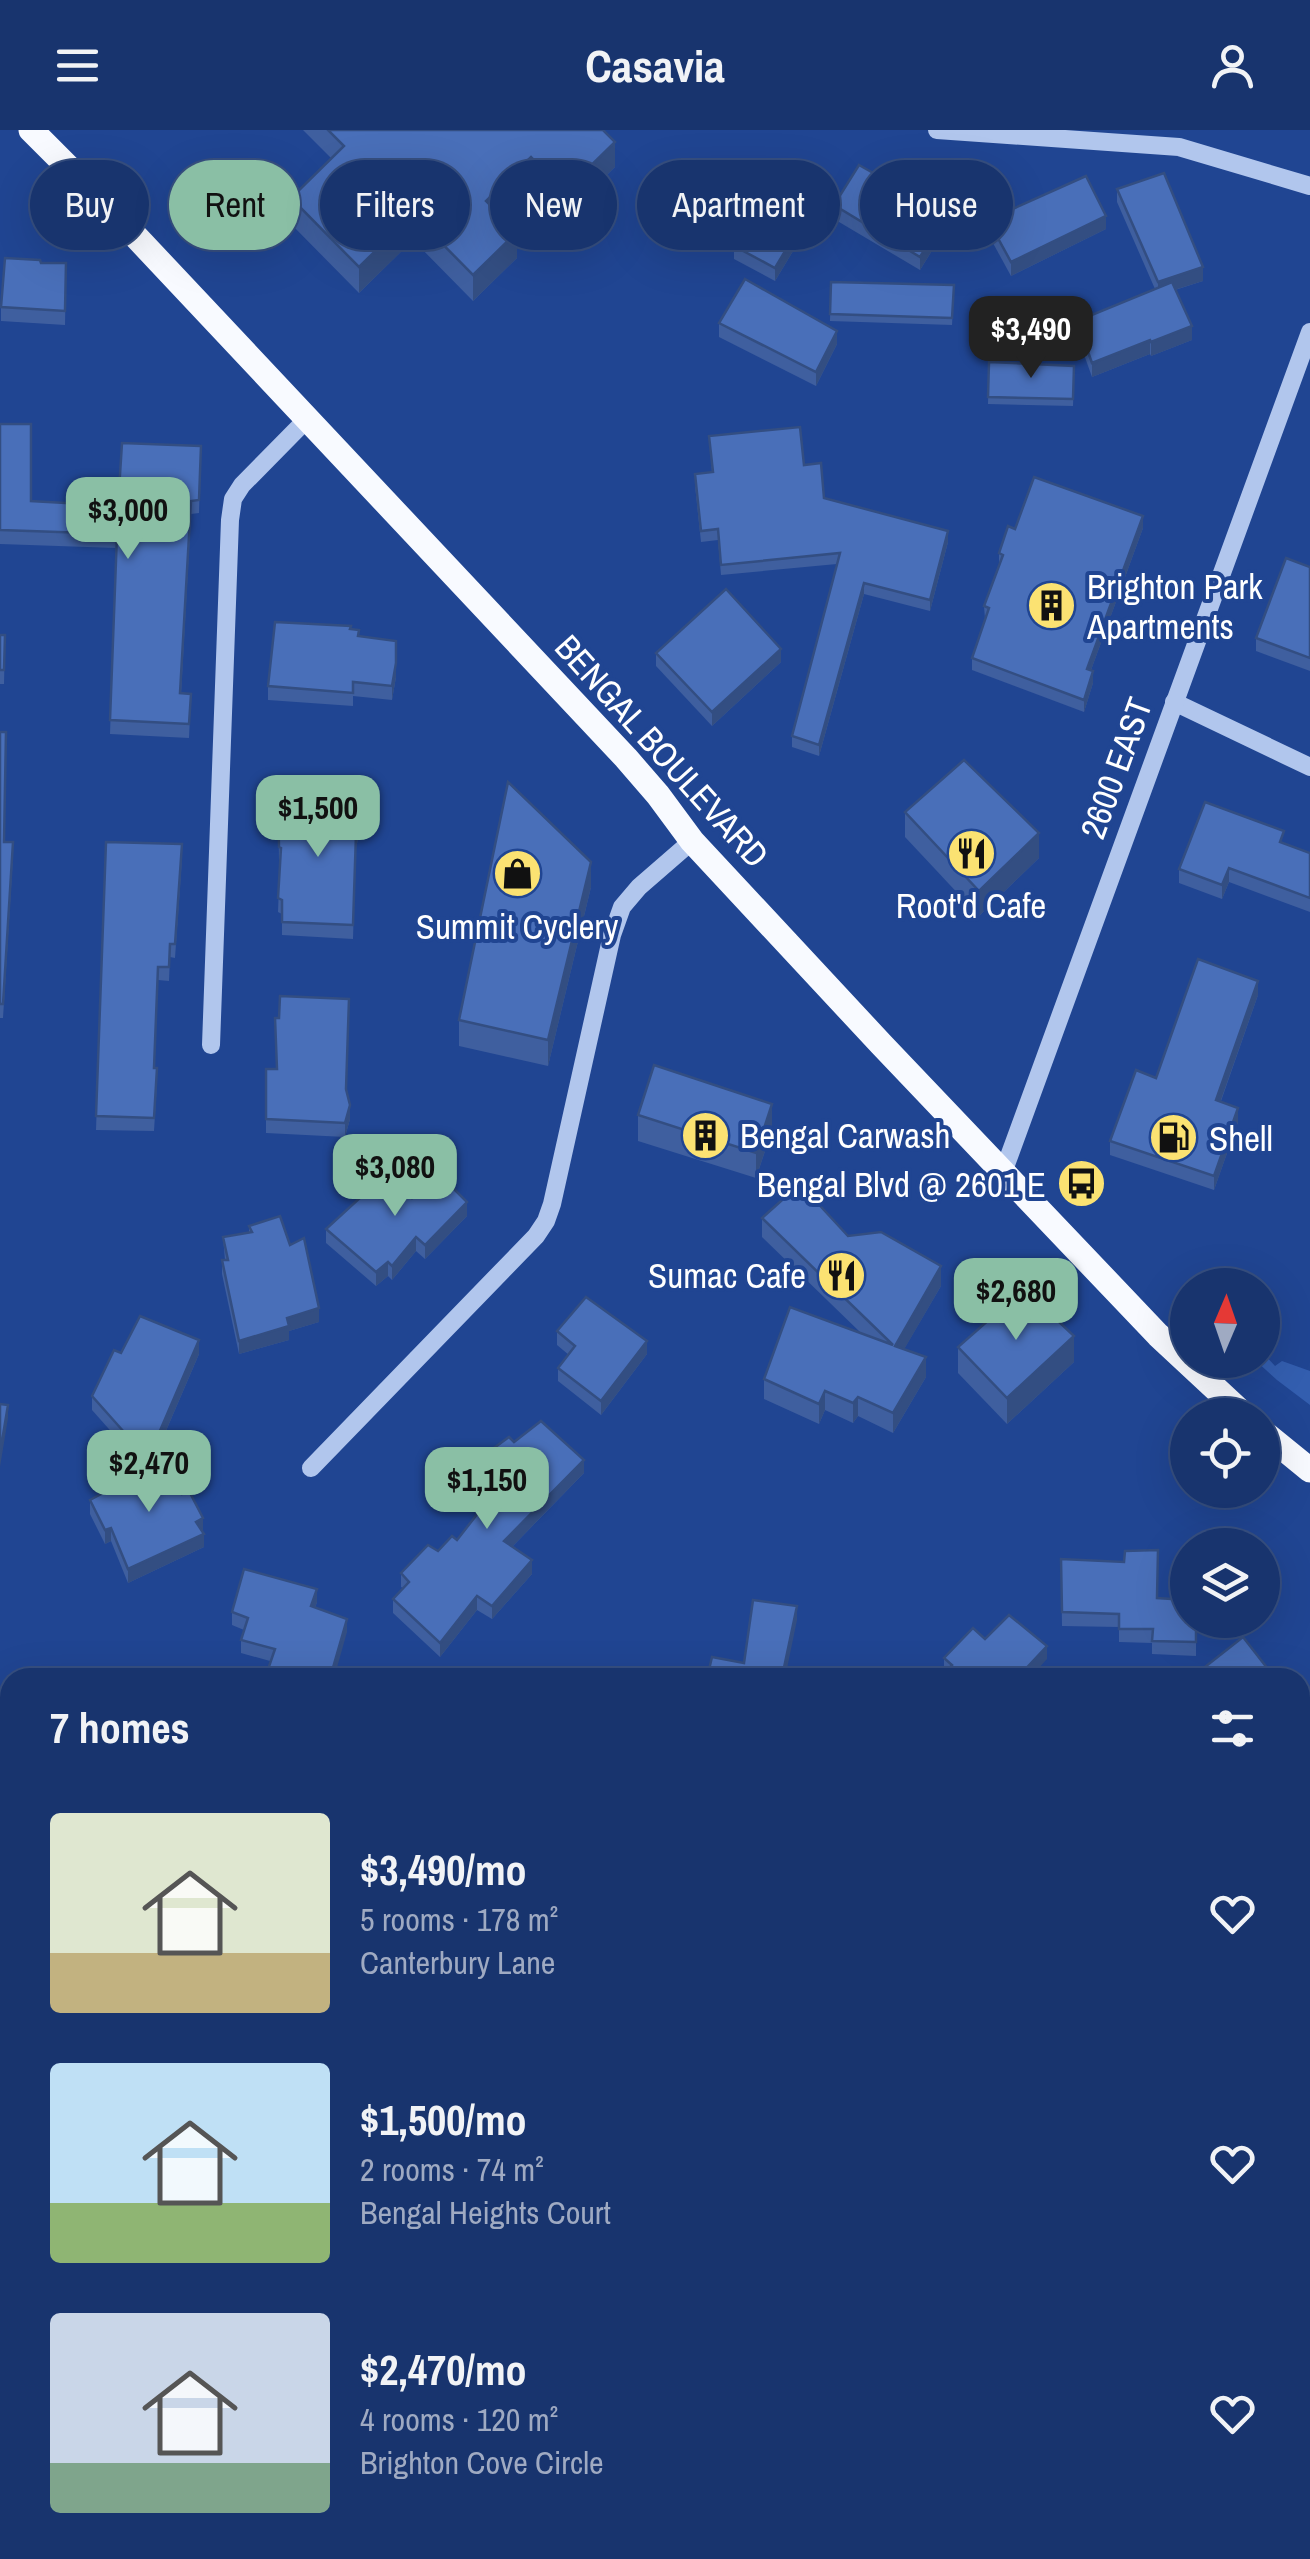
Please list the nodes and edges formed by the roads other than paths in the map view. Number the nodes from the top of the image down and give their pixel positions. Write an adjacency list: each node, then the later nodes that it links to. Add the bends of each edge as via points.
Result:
1 (31, 130): 5 (main road, BENGAL BOULEVARD)
2 (937, 130): 3 (street, via 1179,147)
3 (1310, 186)
4 (1310, 332): 6 (street, 2600 EAST)
5 (308, 418): 8 (main road, BENGAL BOULEVARD, via 626,758); 9 (street, via 233,499)
6 (1174, 702): 7 (street); 10 (street, 2600 EAST)
7 (1310, 767)
8 (692, 841): 10 (main road, BENGAL BOULEVARD); 13 (street, via 622,907 546,1221)
9 (211, 1046)
10 (1004, 1170): 11 (main road, BENGAL BOULEVARD)
11 (1226, 1398)
12 (1280, 1446): 14 (main road)
13 (311, 1468)
14 (1310, 1470)

